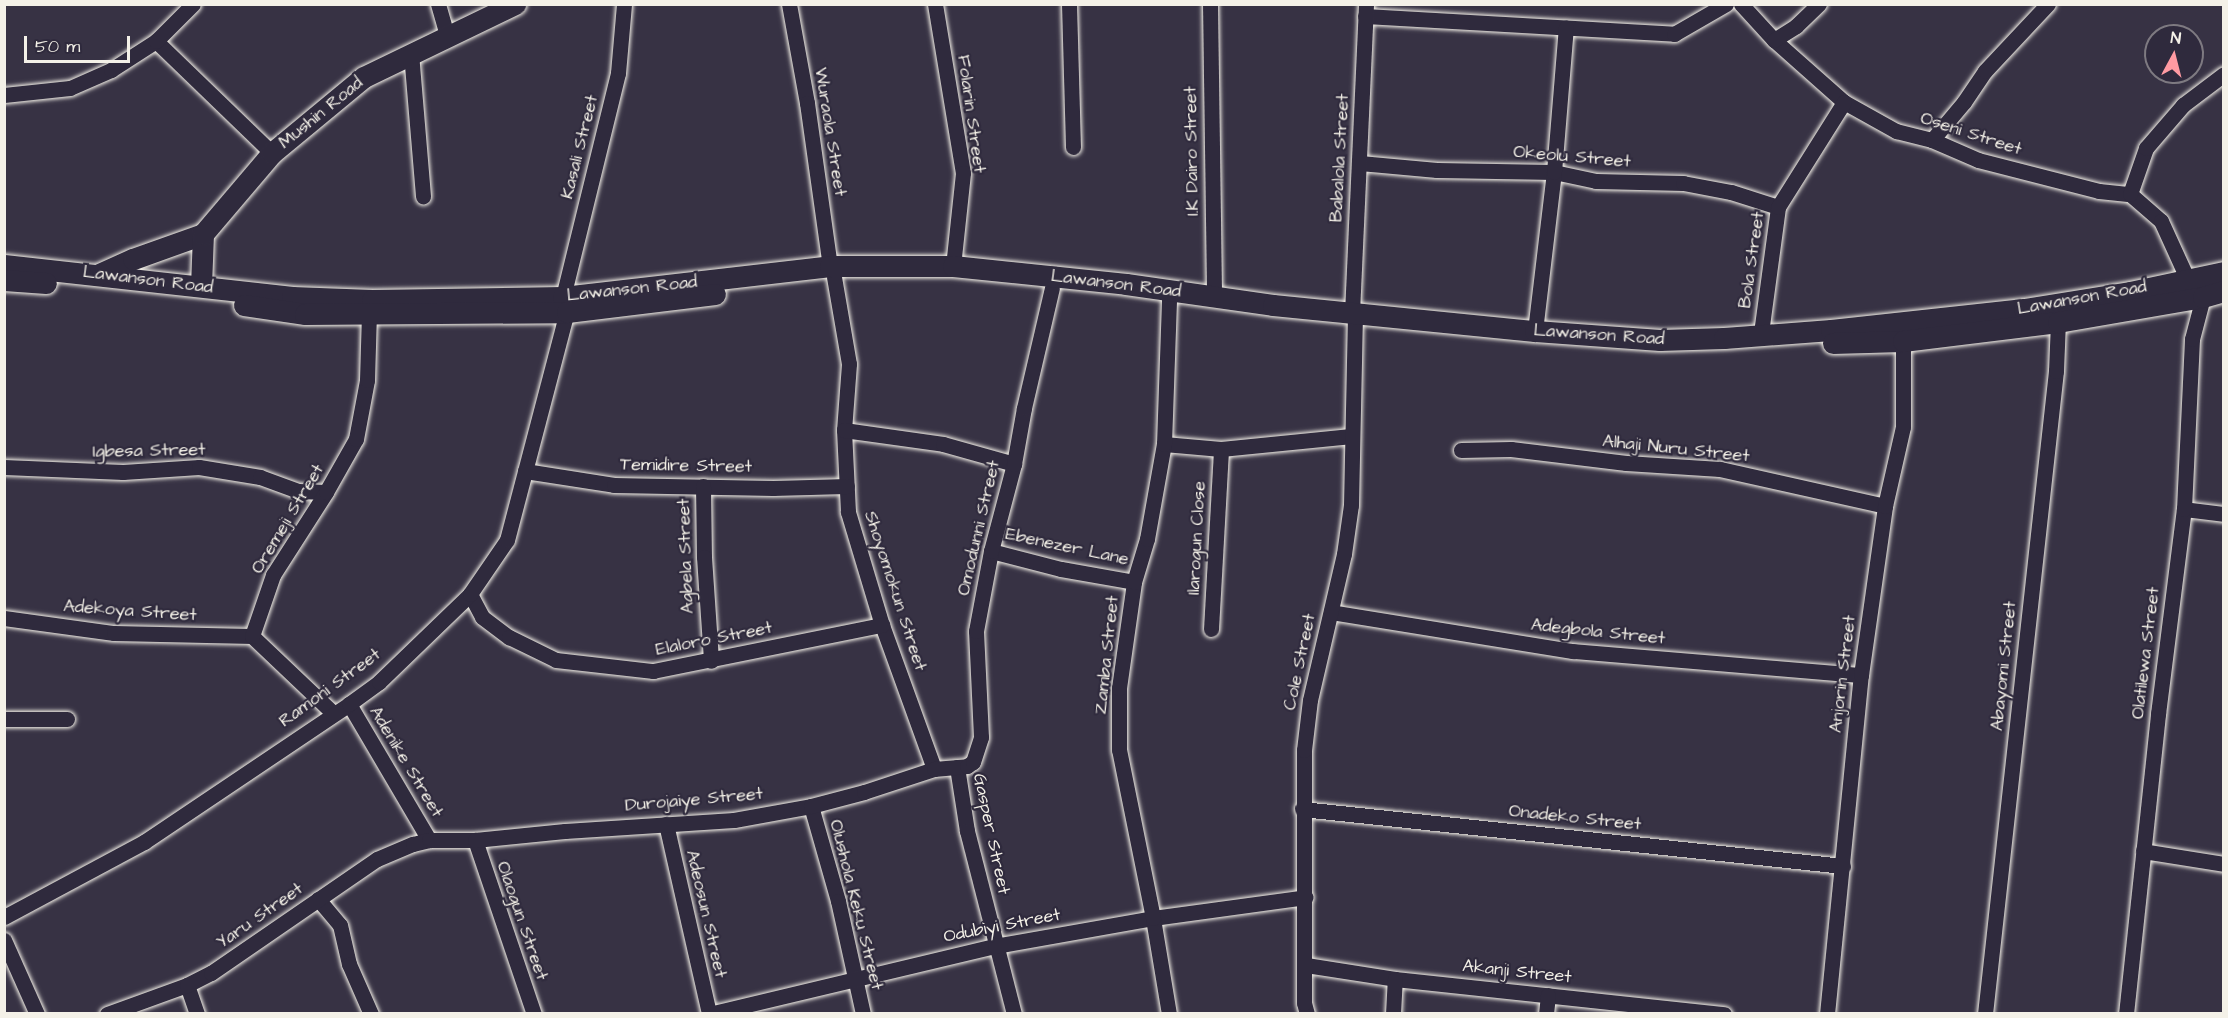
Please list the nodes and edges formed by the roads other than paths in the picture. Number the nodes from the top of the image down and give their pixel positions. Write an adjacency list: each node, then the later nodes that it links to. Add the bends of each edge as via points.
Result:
1 (193, 4): 17 (street)
2 (438, 4): 15 (street)
3 (514, 4): 15 (main road, Mushin Road)
4 (624, 4): 44 (street, Kasali Street, via 618,73)
5 (789, 4): 33 (street, Wuraola Street)
6 (935, 4): 32 (street, Folarin Street, via 963,173)
7 (1069, 4): 23 (street)
8 (1210, 4): 41 (street, I.K Dairo Street)
9 (1726, 4): 14 (street, via 1674,34)
10 (1741, 4): 16 (street, Oseni Street)
11 (1819, 4): 16 (street)
12 (2048, 4): 22 (street, via 1985,71)
13 (1366, 10): 14 (street); 25 (street, Babalola Street)
14 (1566, 27): 26 (street)
15 (447, 36): 18 (main road, Mushin Road)
16 (1774, 40): 21 (street, Oseni Street)
17 (156, 41): 20 (street, via 111,70 70,87); 24 (street)
18 (411, 53): 24 (main road, Mushin Road, via 364,77); 28 (street)
19 (2223, 74): 27 (street, via 2183,105 2146,148)
20 (4, 95)
21 (1844, 102): 22 (street, Oseni Street, via 1896,131); 29 (street, Bola Street)
22 (1932, 140): 27 (street, Oseni Street, via 1978,160 2099,191)
23 (1073, 147)
24 (272, 153): 30 (main road, Mushin Road)
25 (1360, 163): 26 (street, Okeolu Street, via 1437,170); 46 (street, Babalola Street)
26 (1554, 172): 29 (street, Okeolu Street, via 1596,181 1683,183 1731,192); 48 (street)
27 (2130, 195): 36 (street, via 2161,221)
28 (423, 196)
29 (1778, 207): 49 (street, Bola Street)
30 (203, 234): 35 (main road); 38 (main road)
31 (4, 265): 35 (main road, Lawanson Road)
32 (953, 266): 33 (main road, Lawanson Road); 41 (main road, Lawanson Road)
33 (832, 272): 39 (main road, Lawanson Road); 44 (main road, Lawanson Road); 51 (street, Shoyomokun Street, via 849,364)
34 (2223, 272): 36 (main road, Lawanson Road)
35 (99, 274): 38 (main road, Lawanson Road)
36 (2187, 278): 49 (main road, Lawanson Road, via 2130,292 2024,309 1842,329)
37 (4, 280): 45 (main road, Lawanson Road, via 305,314)
38 (201, 286): 44 (main road, Lawanson Road, via 292,297)
39 (1052, 288): 43 (main road, Lawanson Road); 56 (street, Omodunni Street)
40 (2223, 291): 42 (main road, Lawanson Road)
41 (1214, 296): 46 (main road, Lawanson Road)
42 (2203, 297): 47 (main road, Lawanson Road); 63 (street, Olatilewa Street, via 2192,339)
43 (1169, 299): 46 (main road, Lawanson Road); 53 (street, Zamba Street)
44 (565, 304): 45 (main road, Lawanson Road); 58 (street, Ramoni Street)
45 (369, 313): 61 (street, Oremeji Street, via 367,380 356,439)
46 (1354, 317): 48 (main road, Lawanson Road); 50 (main road, Lawanson Road, via 1639,348 1724,349); 52 (street, Cole Street)
47 (2058, 322): 50 (main road, Lawanson Road); 115 (street, Abayomi Street, via 2056,371)
48 (1536, 331): 49 (main road, Lawanson Road, via 1660,340)
49 (1761, 333)
50 (1903, 340): 62 (street, Anjorin Street, via 1904,427)
51 (844, 430): 56 (street, via 944,444); 60 (street, Shoyomokun Street)
52 (1351, 436): 54 (street); 68 (street, Cole Street, via 1351,505)
53 (1164, 444): 54 (street); 66 (street, Zamba Street, via 1147,539)
54 (1221, 449): 71 (street, Ilarogun Close)
55 (1461, 450): 62 (street, Alhaji Nuru Street, via 1512,449 1720,470)
56 (1014, 464): 65 (street, Omodunni Street)
57 (4, 467): 61 (street, Igbesa Street, via 123,472 199,467 260,477 298,491)
58 (525, 471): 59 (street, Temidire Street, via 614,485); 67 (street, Ramoni Street, via 507,540)
59 (704, 486): 60 (street, Temidire Street); 73 (street, Agbela Street)
60 (848, 486): 70 (street, Shoyomokun Street, via 848,512)
61 (326, 492): 72 (street, Oremeji Street, via 273,574)
62 (1885, 506): 74 (street, Anjorin Street)
63 (2184, 509): 64 (street); 86 (street, Olatilewa Street)
64 (2223, 514)
65 (992, 550): 66 (street, Ebenezer Lane, via 1061,569); 79 (street, Omodunni Street, via 976,631 981,737 973,762)
66 (1134, 582): 92 (street, Zamba Street, via 1119,688 1119,750)
67 (470, 594): 73 (street, Elaloro Street, via 482,617 517,641 556,660 653,671); 75 (street, Ramoni Street, via 379,682)
68 (1331, 612): 74 (street, Adegbola Street, via 1573,651); 82 (street, Cole Street, via 1310,700)
69 (4, 618): 72 (street, Adekoya Street, via 155,636)
70 (882, 625): 73 (street, Elaloro Street); 80 (street, Shoyomokun Street)
71 (1211, 629)
72 (252, 636): 76 (street)
73 (711, 662)
74 (1862, 675): 88 (street, Anjorin Street)
75 (349, 704): 76 (street, Ramoni Street); 84 (street, Adenike Street)
76 (332, 712): 91 (street, Ramoni Street, via 144,842)
77 (4, 719): 78 (street)
78 (67, 719)
79 (957, 767): 80 (street, Durojaiye Street); 94 (street, Gasper Street, via 967,831)
80 (934, 769): 81 (street, Durojaiye Street)
81 (811, 806): 83 (street, Durojaiye Street, via 734,820); 96 (street, Olushola Keku Street)
82 (1302, 809): 88 (street, Onadeko Street); 89 (street, Cole Street)
83 (666, 824): 85 (street, Durojaiye Street); 106 (street, Adeosun Street)
84 (429, 840): 85 (street, Durojaiye Street); 90 (street, Yaru Street, via 377,859)
85 (475, 840): 105 (street, Olaogun Street)
86 (2143, 851): 87 (street); 116 (street, Olatilewa Street)
87 (2223, 864)
88 (1843, 866): 114 (street, Anjorin Street)
89 (1306, 897): 92 (street, Odubiyi Street); 95 (street, Cole Street)
90 (318, 899): 98 (street, Yaru Street, via 245,952); 104 (street, via 340,926 349,964)
91 (4, 916)
92 (1153, 918): 94 (street, Odubiyi Street); 109 (street, Zamba Street)
93 (4, 940): 101 (street)
94 (995, 946): 96 (street, Odubiyi Street); 108 (street, Gasper Street)
95 (1306, 965): 97 (street, Akanji Street); 110 (street, Cole Street)
96 (856, 978): 106 (street, Odubiyi Street); 107 (street, Olushola Keku Street)
97 (1395, 979): 99 (street, Akanji Street); 111 (street)
98 (187, 985): 102 (street, Yaru Street); 103 (street)
99 (1548, 995): 100 (street, Akanji Street); 112 (street)
100 (1684, 1012): 113 (street, Akanji Street)
101 (36, 1014)
102 (107, 1014)
103 (197, 1014)
104 (371, 1014)
105 (534, 1014)
106 (709, 1014)
107 (863, 1014)
108 (1014, 1014)
109 (1169, 1014)
110 (1307, 1014)
111 (1393, 1014)
112 (1546, 1014)
113 (1724, 1014)
114 (1827, 1014)
115 (1985, 1014)
116 (2126, 1014)

